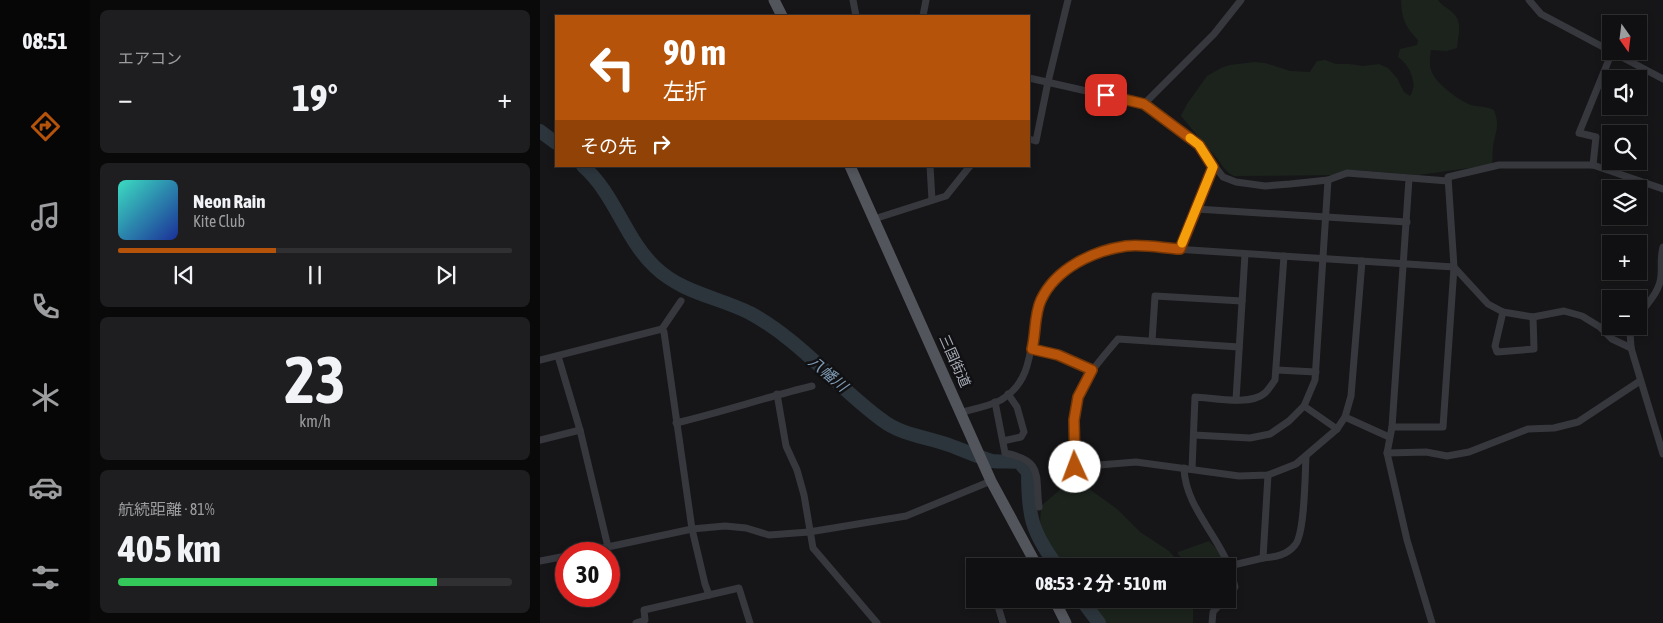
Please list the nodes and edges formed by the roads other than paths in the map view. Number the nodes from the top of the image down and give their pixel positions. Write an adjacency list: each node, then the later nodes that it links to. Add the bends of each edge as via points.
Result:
1 (774, 0): 7 (main road)
2 (853, 0): 8 (street)
3 (926, 0): 9 (street)
4 (1068, 0): 15 (street)
5 (1242, 0): 16 (street, via 1214,34)
6 (1529, 0): 10 (street, via 1542,14)
7 (782, 15)
8 (856, 15)
9 (923, 15)
10 (1602, 47)
11 (1609, 60): 18 (street, via 1579,133 1596,137)
12 (1627, 60): 14 (street)
13 (1030, 78): 15 (street)
14 (1663, 79)
15 (1048, 82): 16 (street); 17 (street, via 1036,141)
16 (1144, 104): 22 (street, via 1199,145)
17 (1030, 140)
18 (1593, 165): 25 (street, via 1499,165 1448,177); 26 (street)
19 (850, 167): 30 (main road, 三国街道)
20 (930, 167): 27 (street)
21 (969, 167): 27 (street, via 946,196)
22 (1213, 167): 24 (street, via 1223,177 1246,184 1265,186); 28 (street)
23 (1410, 179): 24 (street, via 1347,173); 25 (street); 31 (street)
24 (1328, 180): 29 (street)
25 (1448, 182): 39 (street)
26 (1663, 188)
27 (932, 200): 30 (street)
28 (1196, 209): 29 (street); 33 (street)
29 (1326, 218): 31 (street); 36 (street)
30 (874, 219): 63 (main road, 三国街道)
31 (1407, 222): 38 (street)
32 (1663, 247): 42 (street, via 1658,290)
33 (1180, 249): 34 (street); 50 (street, via 1128,246 1088,257 1072,266 1049,286 1041,301)
34 (1246, 254): 35 (street); 41 (street)
35 (1284, 256): 36 (street); 54 (street)
36 (1324, 258): 37 (street); 55 (street)
37 (1362, 261): 38 (street); 64 (street, via 1351,396)
38 (1404, 264): 39 (street); 66 (street)
39 (1454, 267): 43 (street, via 1488,304); 66 (street, via 1443,427)
40 (681, 301): 45 (street)
41 (1242, 301): 47 (street, via 1155,296); 48 (street)
42 (1647, 304)
43 (1503, 312): 44 (street); 44 (street, via 1495,346 1497,352 1534,349)
44 (1533, 317): 49 (street, via 1564,311 1582,316 1612,339)
45 (662, 329): 51 (street); 65 (street)
46 (1630, 335): 49 (street)
47 (1152, 341): 48 (street); 53 (street, via 1118,339)
48 (1239, 347): 60 (street)
49 (1631, 348): 56 (street)
50 (1032, 349): 53 (street, via 1058,355); 59 (street, via 1026,371)
51 (558, 356): 52 (street); 68 (street)
52 (540, 360)
53 (1092, 370): 76 (street, via 1078,397 1074,420 1075,467 1136,462)
54 (1277, 370): 55 (street); 60 (street, via 1275,380 1265,393 1252,399)
55 (1316, 372): 62 (street)
56 (1640, 381): 73 (street, via 1578,422 1554,428 1528,429 1469,452 1447,456 1426,452); 74 (street)
57 (812, 386): 58 (street)
58 (777, 394): 65 (street); 82 (street, via 786,446 804,495)
59 (1008, 394): 61 (street); 72 (street, via 1017,407 1024,432 1021,437)
60 (1236, 400): 69 (street, via 1195,397)
61 (995, 402): 63 (street); 72 (street)
62 (1304, 406): 67 (street); 69 (street, via 1270,434 1250,438)
63 (962, 412): 79 (main road, 三国街道)
64 (1346, 417): 67 (street); 70 (street)
65 (676, 423): 81 (street)
66 (1392, 427): 70 (street)
67 (1337, 429): 75 (street)
68 (580, 430): 71 (street); 83 (street)
69 (1194, 435): 77 (street)
70 (1389, 438): 73 (street)
71 (540, 440)
72 (1003, 441): 80 (street, via 1005,452 1019,455 1035,468)
73 (1387, 452): 101 (street, via 1407,540)
74 (1663, 454)
75 (1306, 456): 78 (street, via 1296,464); 88 (street, via 1301,530 1296,545 1280,556)
76 (1184, 468): 77 (street); 87 (street, via 1184,480 1201,519)
77 (1192, 469): 78 (street, via 1239,476)
78 (1268, 475): 88 (street)
79 (991, 481): 82 (street, via 906,516); 86 (main road, 三国街道)
80 (1039, 507)
81 (692, 529): 82 (street, via 725,526 769,535); 84 (street); 91 (street)
82 (809, 532): 97 (street, via 813,548)
83 (607, 542)
84 (620, 544)
85 (555, 558): 89 (street)
86 (1029, 558)
87 (1225, 558)
88 (1263, 558): 90 (street)
89 (540, 561)
90 (1236, 566)
91 (710, 595): 95 (street, via 644,610 645,620); 96 (street, via 739,588)
92 (999, 608): 98 (street)
93 (1058, 608): 99 (main road)
94 (1216, 608): 100 (street)
95 (636, 623)
96 (750, 623)
97 (876, 623)
98 (1003, 623)
99 (1066, 623)
100 (1212, 623)
101 (1432, 623)

